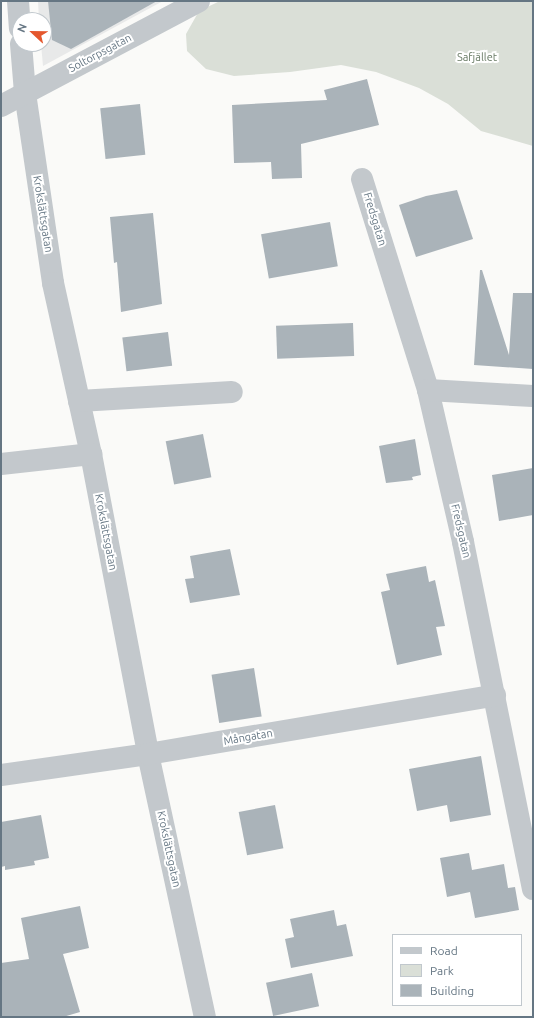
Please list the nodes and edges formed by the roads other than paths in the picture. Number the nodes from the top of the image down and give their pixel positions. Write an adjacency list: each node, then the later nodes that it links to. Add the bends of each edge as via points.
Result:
1 (18, 1): 3 (street)
2 (199, 1): 5 (street, Soltorpsgatan)
3 (19, 12)
4 (21, 52): 5 (street, Krokslättsgatan)
5 (24, 93): 6 (street, Soltorpsgatan); 11 (street, Krokslättsgatan, via 53,283)
6 (1, 106)
7 (362, 179): 8 (street, Fredsgatan)
8 (428, 390): 10 (street); 14 (street, Fredsgatan, via 463,542)
9 (232, 392): 11 (street)
10 (533, 396)
11 (79, 401): 12 (street, Krokslättsgatan)
12 (91, 454): 13 (street); 15 (street, Krokslättsgatan)
13 (1, 464)
14 (494, 695): 15 (street, Mångatan); 17 (street, Fredsgatan)
15 (148, 754): 16 (street, Mångatan); 18 (street, Krokslättsgatan)
16 (1, 775)
17 (533, 889)
18 (205, 1017)

